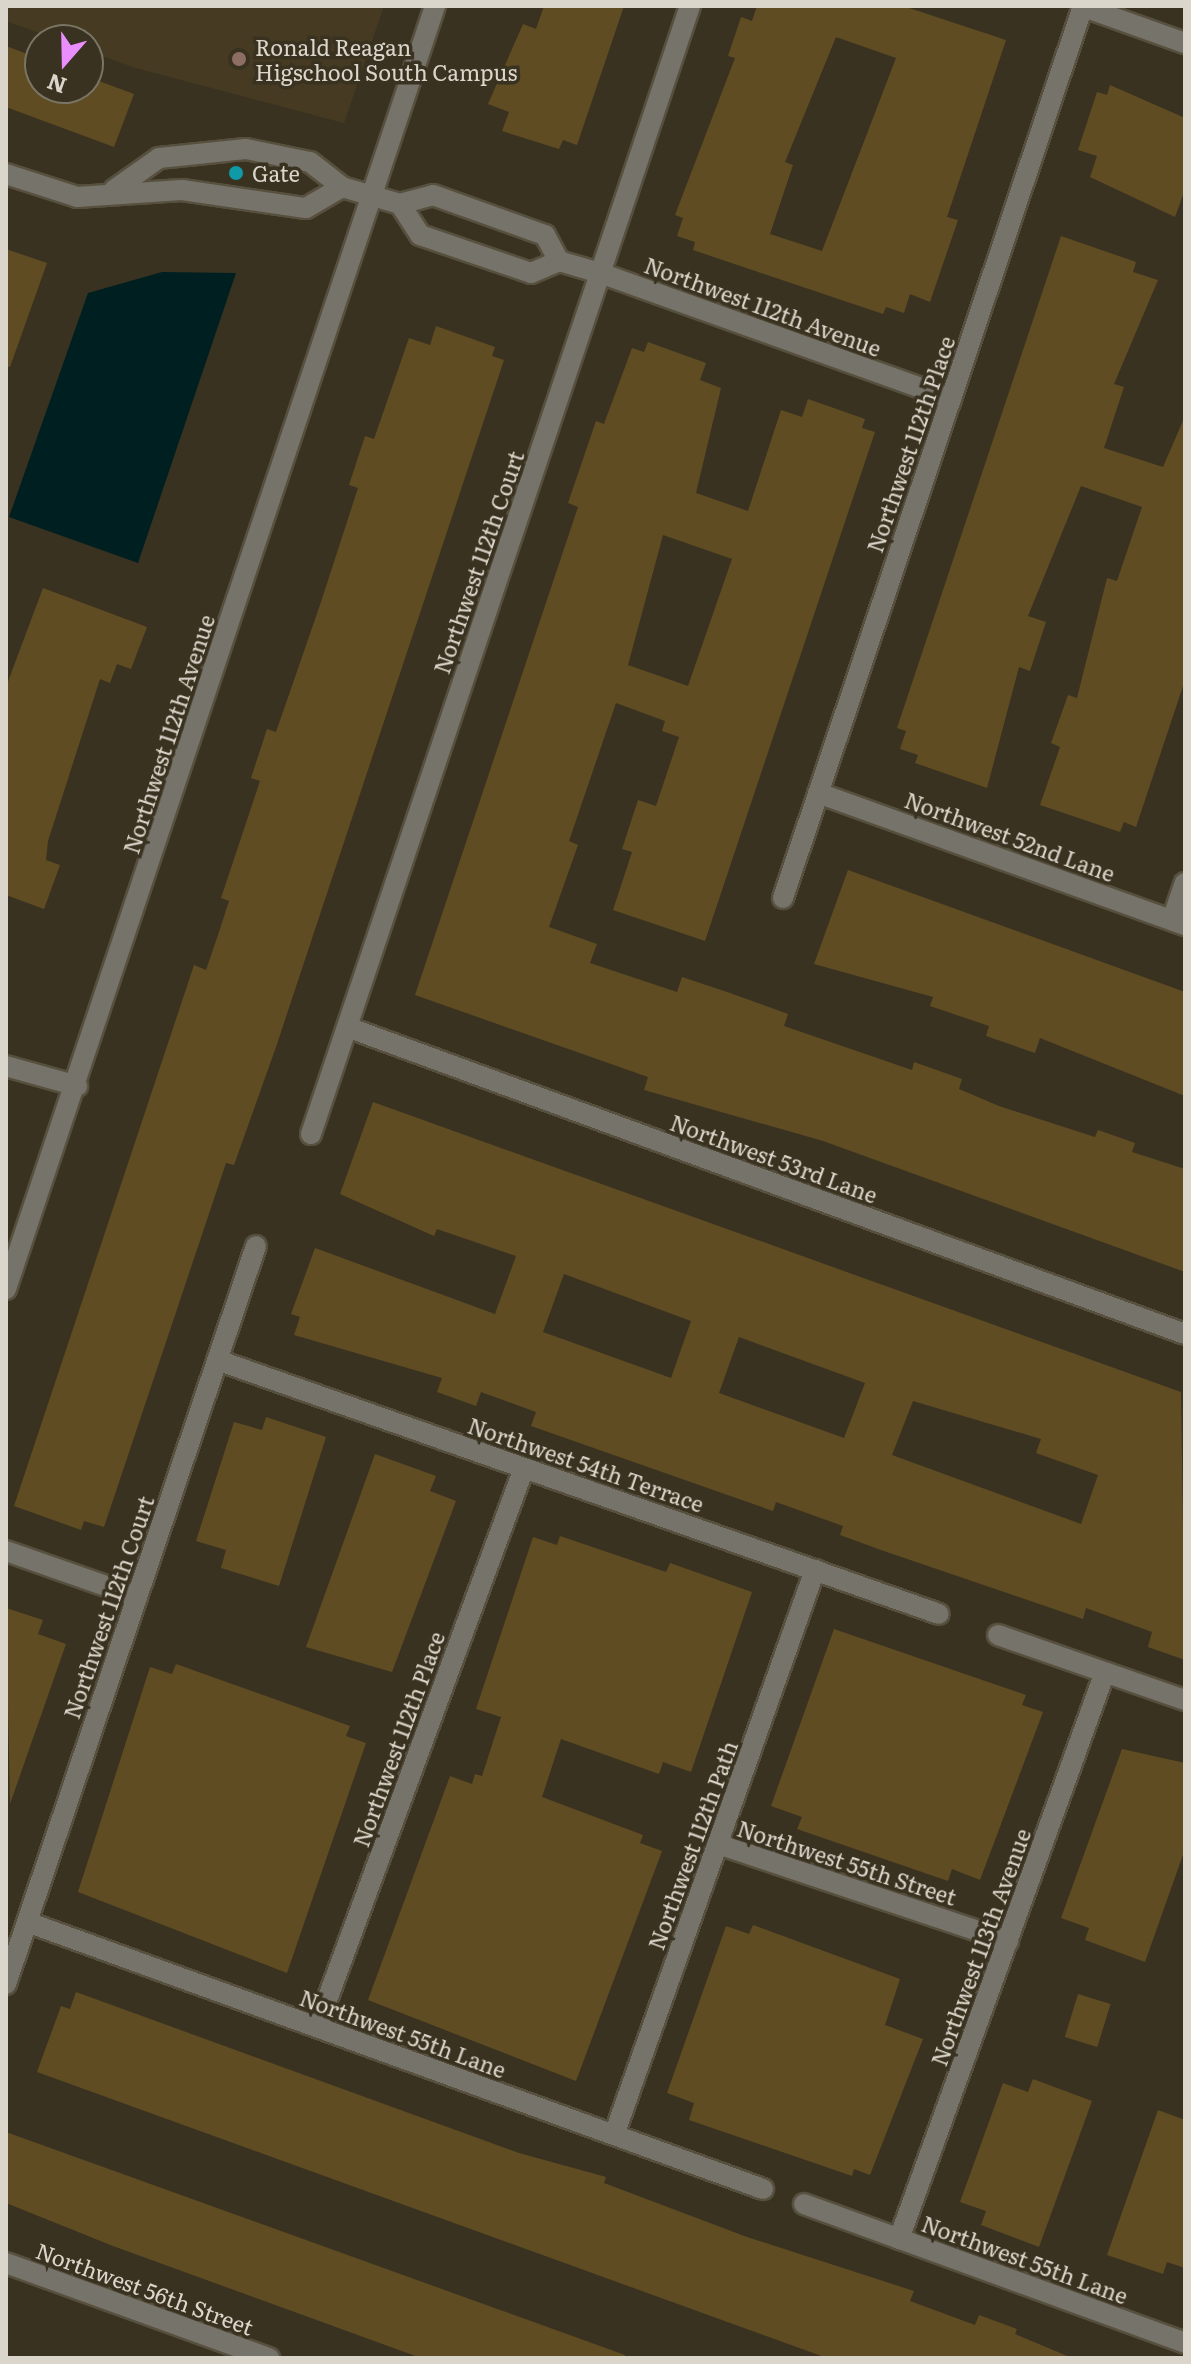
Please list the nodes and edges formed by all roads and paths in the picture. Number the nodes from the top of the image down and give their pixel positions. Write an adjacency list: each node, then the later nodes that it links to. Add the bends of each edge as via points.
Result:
1 (435, 6): 8 (street, Northwest 112th Avenue)
2 (690, 6): 11 (street, Northwest 112th Court)
3 (1082, 6): 4 (street); 12 (street, Northwest 112th Place)
4 (1185, 43)
5 (6, 174): 7 (street, via 77,197)
6 (342, 187): 7 (street, via 306,208 232,193); 7 (street, via 310,162 246,149 159,158); 8 (street)
7 (114, 190)
8 (372, 193): 9 (street); 19 (street, Northwest 112th Avenue)
9 (400, 204): 10 (street, via 433,195 545,235); 10 (street, Northwest 112th Avenue, via 420,235 531,273)
10 (559, 261): 11 (street, Northwest 112th Avenue)
11 (600, 273): 12 (street, Northwest 112th Avenue); 17 (street, Northwest 112th Court)
12 (951, 399): 13 (street, Northwest 112th Place)
13 (818, 793): 15 (street, Northwest 112th Place); 16 (street, Northwest 52nd Lane)
14 (1185, 883): 16 (street)
15 (783, 898)
16 (1179, 922)
17 (347, 1027): 20 (street, Northwest 112th Court); 23 (street, Northwest 53rd Lane)
18 (6, 1066): 19 (street)
19 (77, 1086): 22 (street, Northwest 112th Avenue)
20 (311, 1134)
21 (256, 1246): 24 (street, Northwest 112th Court)
22 (6, 1289)
23 (1185, 1334)
24 (217, 1360): 25 (street, Northwest 54th Terrace); 28 (street, Northwest 112th Court)
25 (524, 1468): 27 (street, Northwest 54th Terrace); 37 (street, Northwest 112th Place)
26 (6, 1551): 28 (street)
27 (815, 1570): 29 (street, Northwest 54th Terrace); 33 (street, Northwest 112th Path)
28 (137, 1597): 34 (street, Northwest 112th Court)
29 (939, 1614)
30 (998, 1635): 31 (street)
31 (1105, 1672): 32 (street); 35 (street, Northwest 113th Avenue)
32 (1185, 1700)
33 (718, 1844): 35 (street, Northwest 55th Street); 38 (street, Northwest 112th Path)
34 (27, 1922): 36 (street, Northwest 112th Court); 37 (street, Northwest 55th Lane)
35 (1008, 1941): 41 (street, Northwest 113th Avenue)
36 (6, 1984)
37 (317, 2027): 38 (street, Northwest 55th Lane)
38 (614, 2135): 39 (street, Northwest 55th Lane)
39 (763, 2189)
40 (804, 2204): 41 (street, Northwest 55th Lane)
41 (899, 2239): 43 (street, Northwest 55th Lane)
42 (6, 2263): 44 (street, Northwest 56th Street)
43 (1185, 2343)
44 (215, 2349): 45 (street, Northwest 56th Street)
45 (269, 2358)

